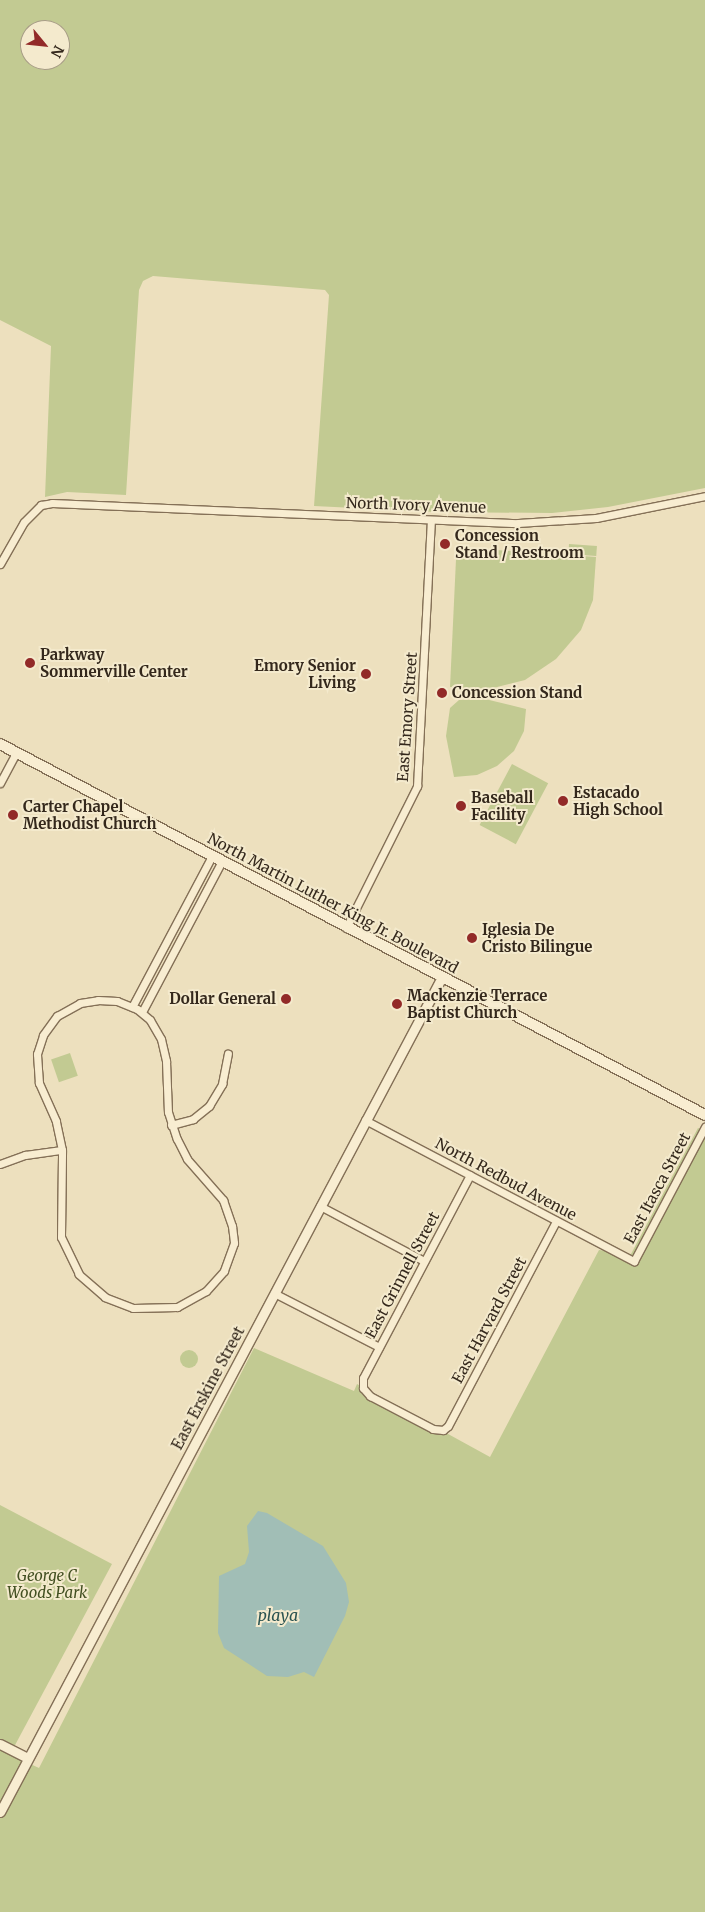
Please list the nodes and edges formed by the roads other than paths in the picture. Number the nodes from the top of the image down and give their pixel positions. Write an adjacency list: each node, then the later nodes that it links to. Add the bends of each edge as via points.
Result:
1 (705, 496): 2 (street, North Ivory Avenue, via 572,521)
2 (431, 521): 3 (street, North Ivory Avenue, via 66,502 41,505 17,531); 9 (street, East Emory Street, via 417,786)
3 (0, 564)
4 (0, 744): 5 (main road, North Martin Luther King Jr. Boulevard)
5 (16, 753): 6 (street); 7 (main road, North Martin Luther King Jr. Boulevard)
6 (0, 783)
7 (212, 856): 8 (main road, North Martin Luther King Jr. Boulevard); 11 (street)
8 (222, 861): 9 (main road, North Martin Luther King Jr. Boulevard); 12 (street)
9 (346, 928): 10 (main road, North Martin Luther King Jr. Boulevard)
10 (442, 977): 14 (main road, North Martin Luther King Jr. Boulevard); 15 (street, East Erskine Street)
11 (132, 1007): 12 (street); 18 (street, via 106,999 80,1003 57,1016 43,1035 37,1054 37,1074 56,1121)
12 (142, 1012): 16 (street, via 164,1049 165,1095)
13 (228, 1054): 16 (street, via 222,1084 210,1106 193,1118)
14 (705, 1115)
15 (365, 1120): 20 (street, North Redbud Avenue); 21 (street, East Erskine Street)
16 (171, 1125): 18 (street, via 181,1150 222,1200 234,1234 231,1256 222,1273 206,1291 177,1307 155,1310 123,1306 95,1290 79,1274 66,1250 59,1224 64,1186)
17 (705, 1127): 23 (street, East Itasca Street)
18 (62, 1150): 19 (street, via 25,1155)
19 (0, 1164)
20 (470, 1175): 22 (street, North Redbud Avenue); 24 (street, East Grinnell Street)
21 (320, 1206): 24 (street); 25 (street, East Erskine Street)
22 (556, 1221): 23 (street, North Redbud Avenue); 27 (street, East Harvard Street, via 451,1422 443,1430 386,1404)
23 (634, 1261)
24 (424, 1262): 26 (street, East Grinnell Street)
25 (274, 1292): 26 (street); 29 (street, East Erskine Street)
26 (379, 1348): 27 (street, East Grinnell Street, via 363,1378)
27 (363, 1388)
28 (0, 1744): 29 (street)
29 (28, 1758): 30 (street, East Erskine Street)
30 (0, 1812)

